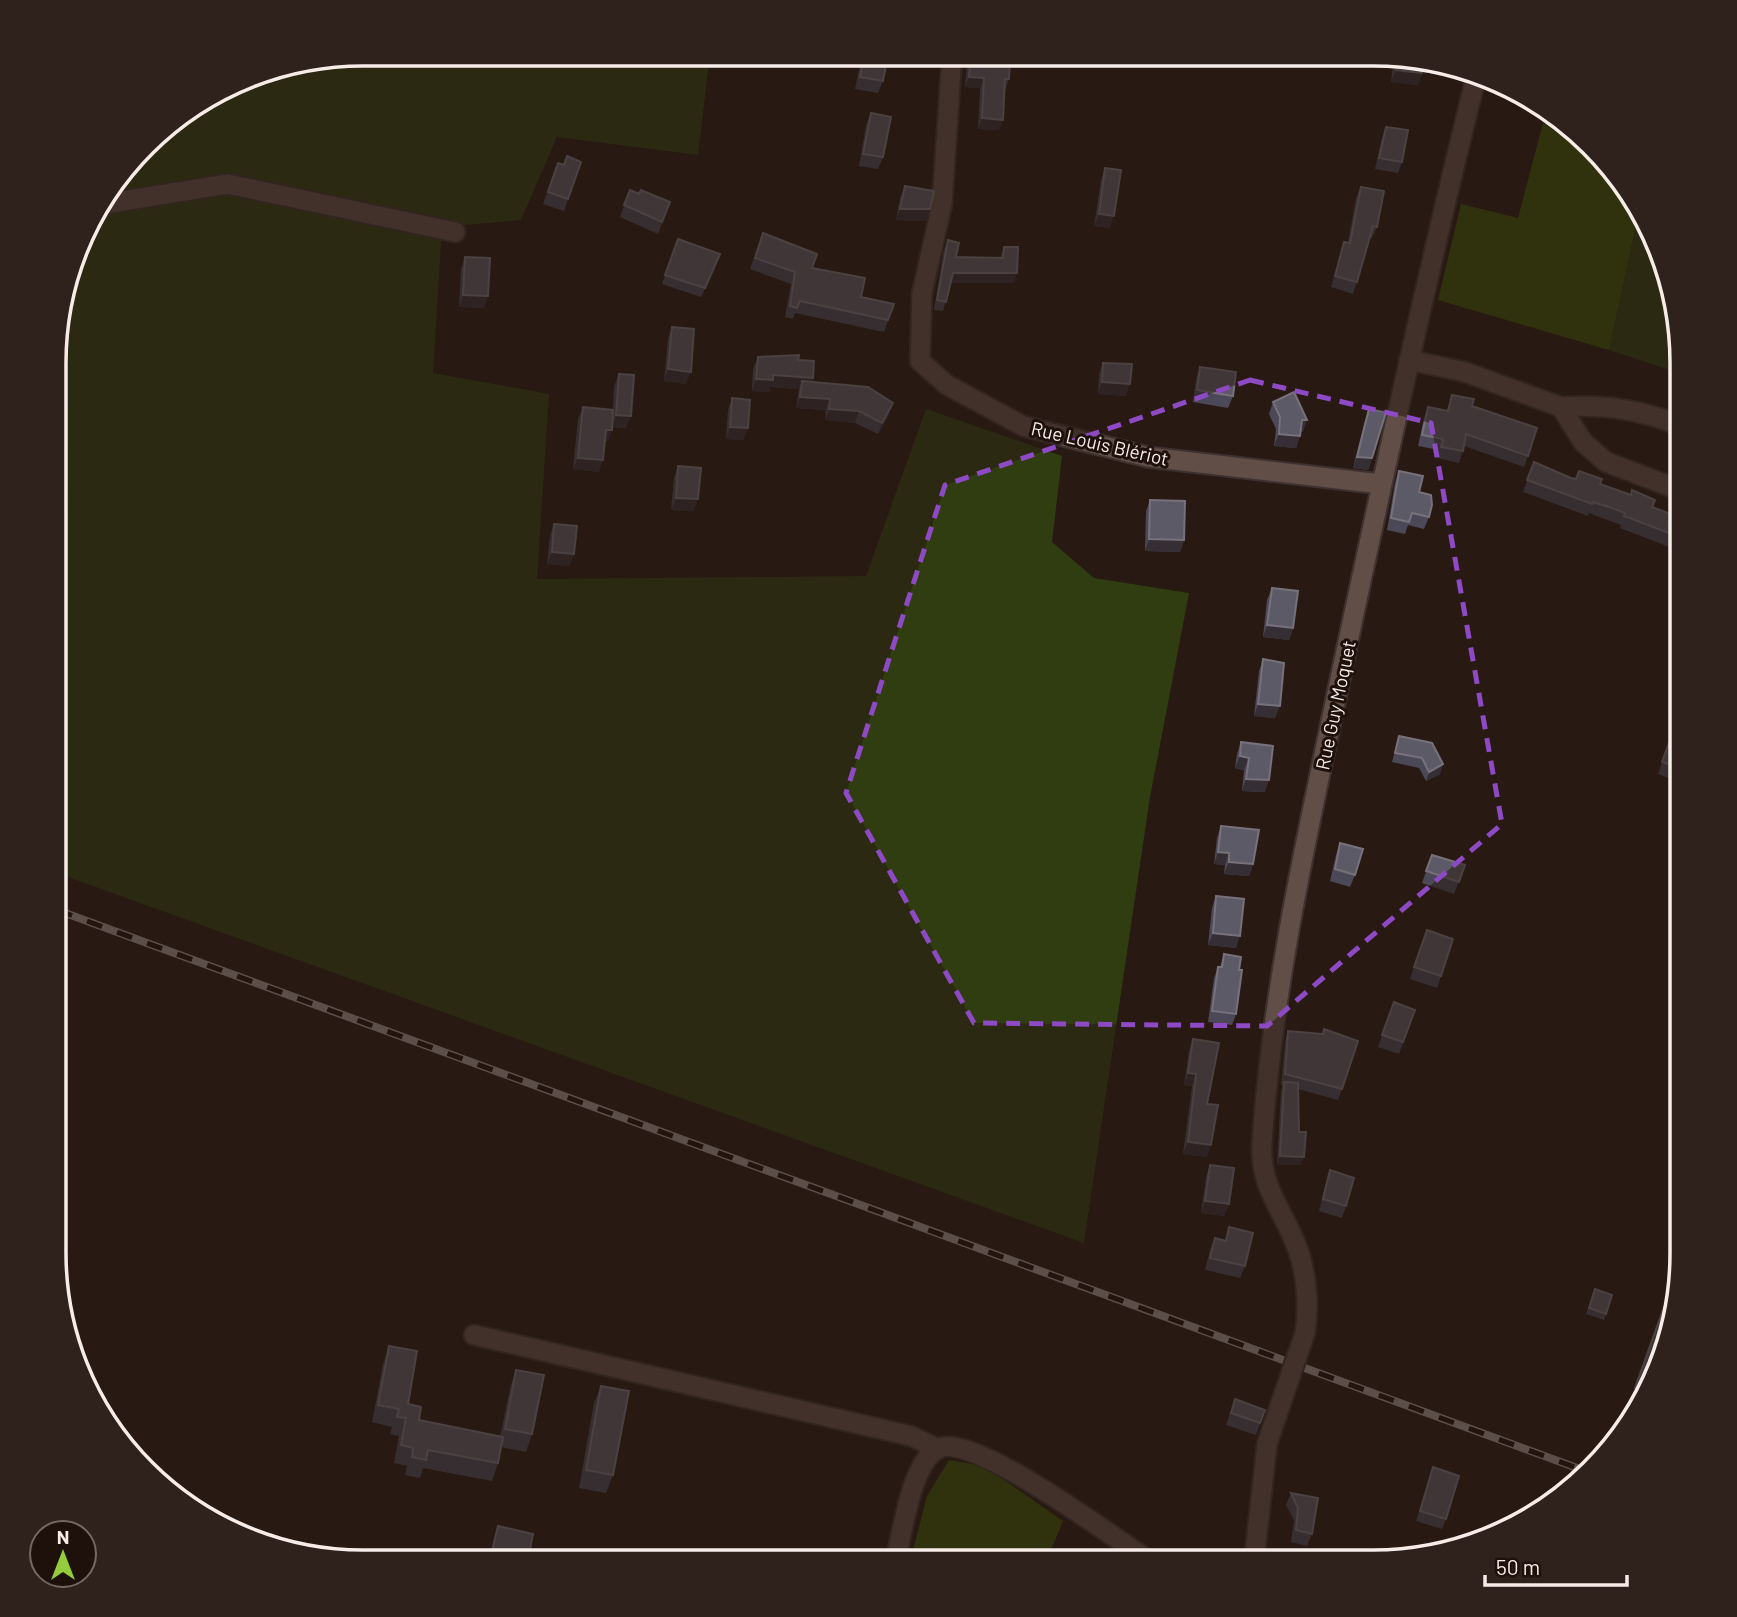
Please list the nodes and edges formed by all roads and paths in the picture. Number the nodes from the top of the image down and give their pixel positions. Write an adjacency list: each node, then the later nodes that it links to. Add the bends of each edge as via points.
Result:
1 (951, 66): 8 (street, Rue Louis Blériot, via 943,204 922,292 920,361 947,385 1023,426 1148,457)
2 (1474, 84): 5 (street, Rue Guy Moquet)
3 (114, 202): 4 (street, via 228,184)
4 (455, 232)
5 (1409, 360): 6 (street, via 1465,372); 8 (street, Rue Guy Moquet)
6 (1561, 407): 7 (street, via 1596,405 1644,411); 9 (street, via 1583,442 1606,462)
7 (1670, 421)
8 (1381, 484): 14 (street, Rue Guy Moquet, bridge, via 1278,993 1262,1146 1265,1184 1299,1251 1308,1314 1267,1444)
9 (1670, 486)
10 (474, 1335): 11 (street, via 911,1436)
11 (938, 1449): 12 (street, via 918,1471); 13 (street, via 953,1446 1004,1464)
12 (898, 1550)
13 (1133, 1550)
14 (1255, 1550)

